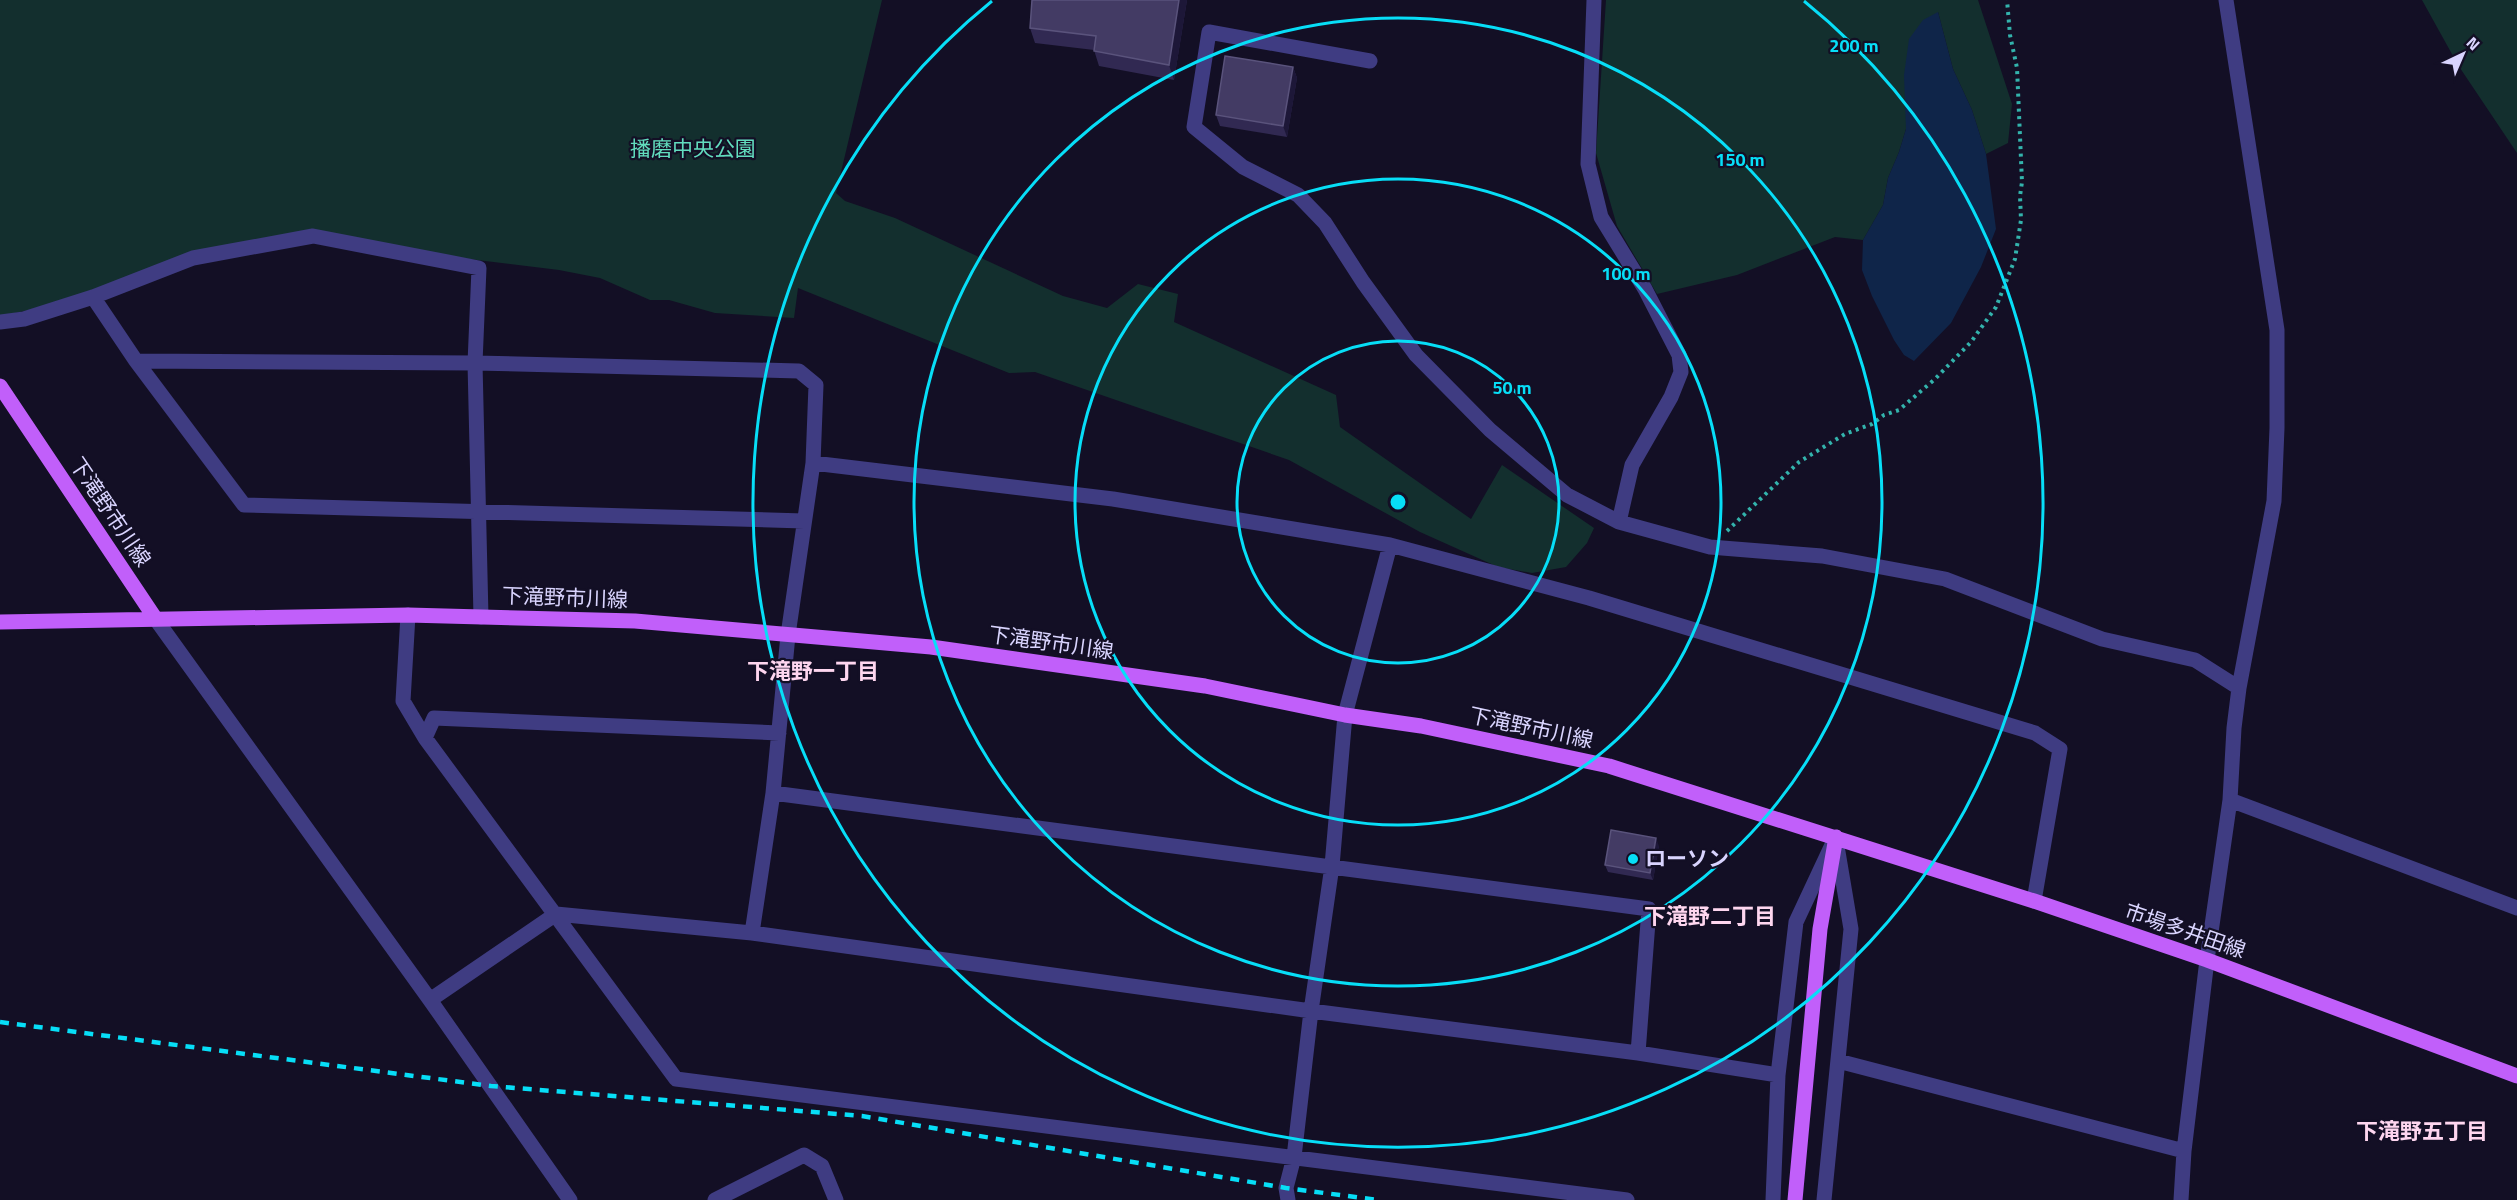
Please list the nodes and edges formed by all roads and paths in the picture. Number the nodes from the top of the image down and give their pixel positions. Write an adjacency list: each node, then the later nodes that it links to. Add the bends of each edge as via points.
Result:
1 (1594, 0): 13 (street, via 1588,164 1601,217 1646,289 1679,355 1681,372 1632,465)
2 (2007, 0): 15 (path, via 2017,68 2022,220 2015,259 1996,307 1971,342 1899,411 1884,415 1799,462)
3 (2226, 0): 21 (street, via 2277,330 2274,501)
4 (1370, 61): 13 (street, via 1209,32 1194,127 1243,167 1298,195 1325,223 1416,355 1482,422 1567,495)
5 (93, 297): 6 (street, via 24,319); 7 (street); 8 (street, via 193,258 313,236 479,268)
6 (0, 322)
7 (136, 361): 8 (street); 11 (street, via 244,505)
8 (475, 363): 10 (street, via 799,371 816,385); 11 (street)
9 (0, 386): 18 (main road, 下滝野市川線)
10 (813, 463): 12 (street); 14 (street, via 1113,499)
11 (478, 512): 12 (street); 17 (street)
12 (804, 521): 20 (street)
13 (1619, 522): 15 (street)
14 (1390, 545): 22 (street); 29 (street, via 1589,598 2035,733 2060,749)
15 (1710, 547): 21 (street, via 1822,556 1945,579 2102,639 2195,660)
16 (408, 615): 17 (main road, 下滝野市川線); 18 (main road, 下滝野市川線); 24 (street, via 403,701)
17 (480, 617): 20 (main road, 下滝野市川線, via 635,621)
18 (155, 618): 19 (main road); 34 (street)
19 (0, 622)
20 (788, 634): 22 (main road, 下滝野市川線, via 931,647 1205,686); 23 (street)
21 (2239, 688): 26 (street)
22 (1345, 715): 27 (main road, 下滝野市川線, via 1421,726 1609,766); 28 (street)
23 (779, 733): 24 (street, via 434,718); 25 (street)
24 (425, 738): 31 (street)
25 (773, 793): 28 (street); 32 (street)
26 (2230, 800): 30 (street); 33 (street)
27 (1836, 837): 29 (main road, 市場多井田線); 37 (street, via 1851,929); 38 (street, via 1796,922); 49 (main road, via 1821,929)
28 (1332, 866): 35 (street); 36 (street, via 1649,909)
29 (2034, 901): 33 (main road, 市場多井田線)
30 (2517, 908)
31 (556, 915): 32 (street); 34 (street); 41 (street, via 676,1079)
32 (752, 933): 35 (street)
33 (2207, 960): 39 (main road, 市場多井田線); 40 (street)
34 (430, 1000): 43 (street)
35 (1311, 1011): 36 (street); 41 (street)
36 (1638, 1053): 38 (street)
37 (1838, 1061): 40 (street); 50 (street)
38 (1778, 1075): 48 (street)
39 (2517, 1076)
40 (2184, 1150): 51 (street)
41 (1294, 1157): 46 (street, via 1286,1188); 47 (street)
42 (738, 1195): 44 (street); 45 (street, via 804,1155 822,1166)
43 (570, 1200)
44 (714, 1200)
45 (836, 1200)
46 (1288, 1200)
47 (1627, 1200)
48 (1773, 1200)
49 (1795, 1200)
50 (1824, 1200)
51 (2184, 1200)

